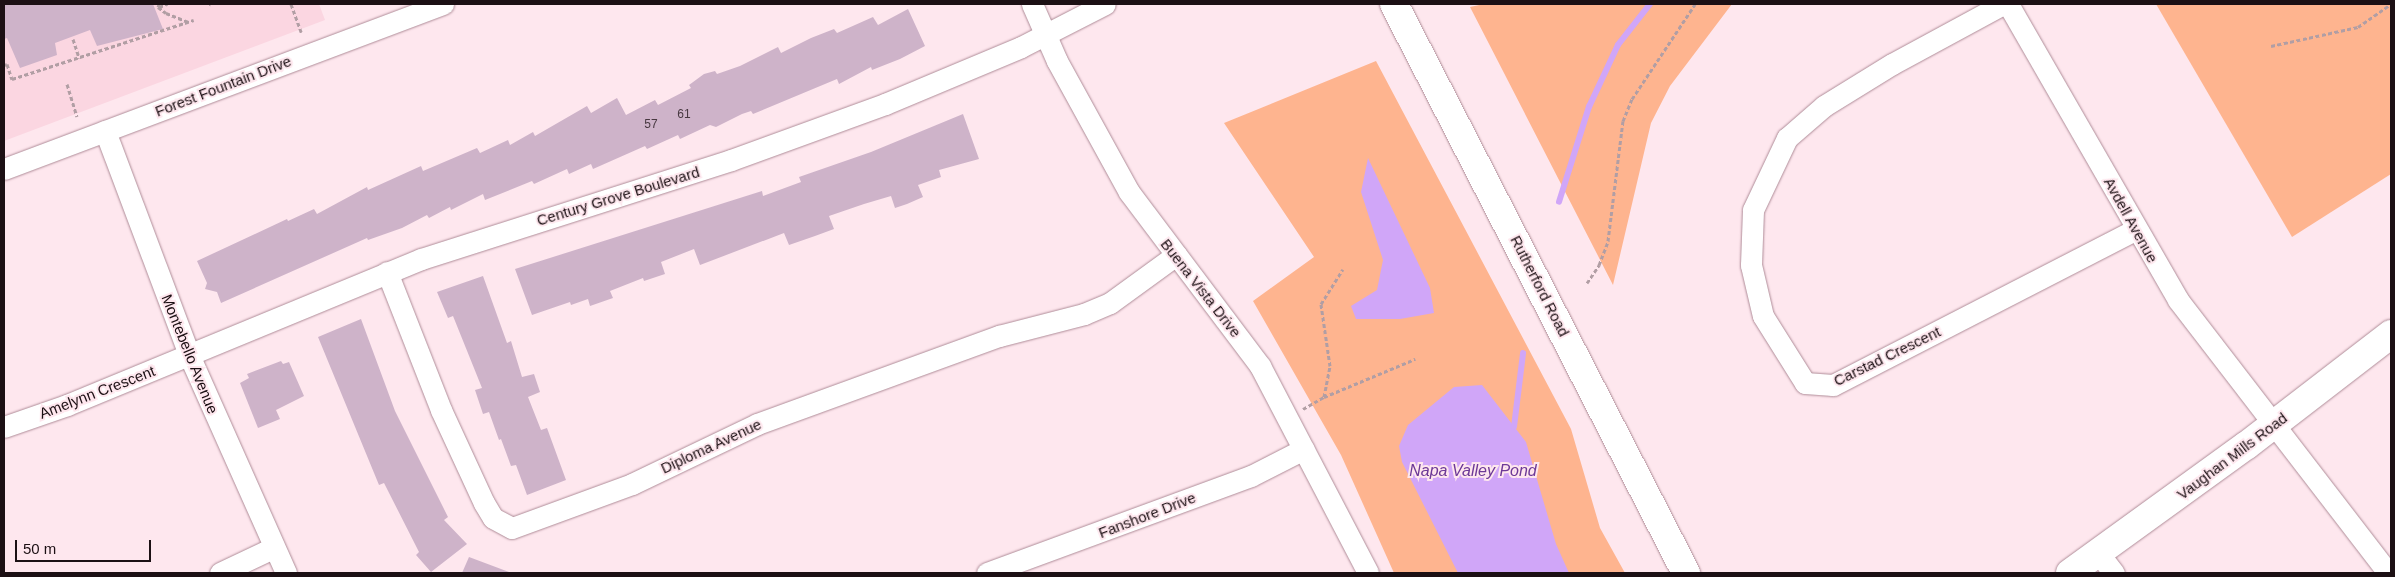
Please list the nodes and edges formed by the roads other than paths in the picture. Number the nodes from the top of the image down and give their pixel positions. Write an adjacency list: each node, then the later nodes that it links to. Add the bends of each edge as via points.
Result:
1 (442, 4): 8 (street, Forest Fountain Drive)
2 (1032, 4): 7 (street, Buena Vista Drive)
3 (1106, 4): 7 (street, Century Grove Boulevard)
4 (1394, 4): 20 (main road, Rutherford Road)
5 (2003, 4): 10 (street, Carstad Crescent, via 1892,64 1831,102 1786,138 1753,210 1751,264 1763,316 1805,383 1833,385)
6 (2008, 4): 10 (street, Avdell Avenue)
7 (1046, 35): 11 (street, Buena Vista Drive, via 1129,192); 12 (street, Century Grove Boulevard, via 885,104 731,160)
8 (105, 131): 9 (street, Forest Fountain Drive); 14 (street, Montebello Avenue)
9 (4, 169)
10 (2136, 229): 15 (street, Avdell Avenue, via 2178,300)
11 (1176, 255): 12 (street, Diploma Avenue, via 1117,298 1084,314 999,336 756,424 632,484 512,528 493,518 484,503 441,410); 17 (street, Buena Vista Drive, via 1260,366)
12 (387, 272): 14 (street, Century Grove Boulevard)
13 (2391, 334): 15 (main road, Vaughan Mills Road)
14 (189, 355): 16 (street, Amelynn Crescent); 18 (street, Montebello Avenue)
15 (2273, 425): 19 (main road, Vaughan Mills Road); 26 (street, Avdell Avenue)
16 (4, 427)
17 (1304, 448): 23 (street, Fanshore Drive, via 1251,476); 24 (street, Buena Vista Drive)
18 (273, 548): 21 (street); 22 (street, Montebello Avenue)
19 (2106, 563): 25 (main road, Vaughan Mills Road)
20 (1692, 571)
21 (220, 573)
22 (286, 573)
23 (987, 573)
24 (1368, 573)
25 (2070, 573)
26 (2388, 573)

